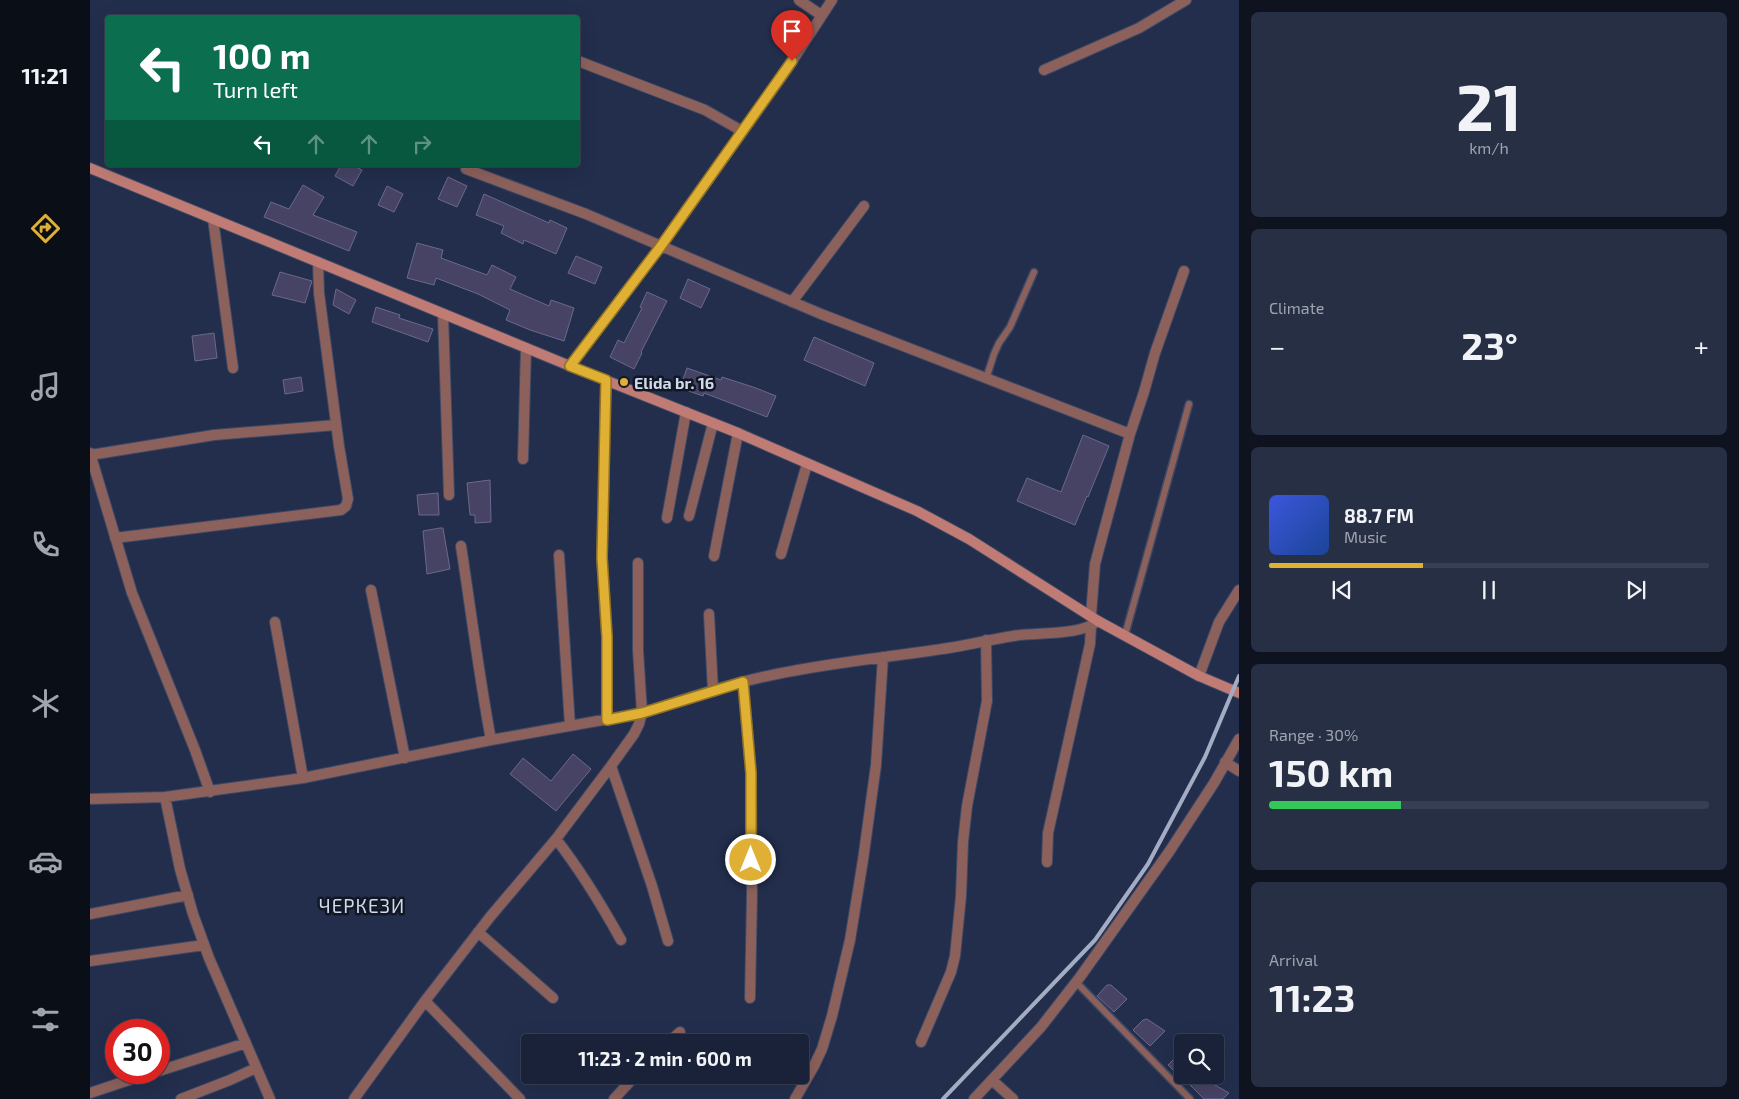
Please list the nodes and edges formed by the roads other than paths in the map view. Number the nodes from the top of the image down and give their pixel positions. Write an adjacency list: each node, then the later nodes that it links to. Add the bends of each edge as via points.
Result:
1 (798, 0): 4 (street)
2 (832, 0): 4 (street)
3 (1186, 0): 6 (street, via 1139,28)
4 (821, 15): 7 (street)
5 (580, 62): 7 (street, via 705,110)
6 (1044, 70)
7 (742, 131): 12 (street)
8 (90, 168): 11 (main road)
9 (466, 169): 12 (street)
10 (864, 206): 16 (street)
11 (213, 219): 13 (main road); 20 (street)
12 (661, 246): 16 (street); 19 (street)
13 (318, 262): 17 (main road); 26 (street)
14 (1184, 271): 28 (street)
15 (1034, 272): 21 (lane, via 1010,328 994,354)
16 (792, 302): 21 (street)
17 (444, 314): 18 (main road); 32 (street)
18 (526, 348): 19 (main road); 30 (street)
19 (570, 366): 22 (main road)
20 (232, 368)
21 (986, 378): 28 (street)
22 (606, 380): 24 (main road); 54 (street, via 602,558 607,637)
23 (1189, 404): 46 (lane)
24 (686, 412): 25 (main road); 34 (street)
25 (713, 423): 27 (main road); 33 (street)
26 (336, 425): 29 (street, via 214,435); 35 (street, via 348,499 342,510)
27 (738, 433): 31 (main road); 39 (street)
28 (1130, 434): 44 (street, via 1096,564)
29 (90, 454): 35 (street)
30 (523, 459)
31 (807, 464): 37 (street); 44 (main road, via 917,511 969,539)
32 (449, 495)
33 (689, 516)
34 (668, 518)
35 (116, 538): 63 (street, via 132,593)
36 (461, 546): 57 (street)
37 (781, 554)
38 (559, 555): 55 (street)
39 (714, 556)
40 (638, 563): 53 (street)
41 (370, 590): 58 (street)
42 (1239, 590): 49 (street, via 1219,622)
43 (709, 614): 51 (street)
44 (1093, 621): 46 (main road); 47 (street); 67 (street, via 1048,833)
45 (275, 622): 62 (street)
46 (1125, 635): 49 (main road)
47 (986, 640): 48 (street); 79 (street, via 987,701 967,806 955,956)
48 (883, 657): 50 (street); 92 (street, via 876,765 850,940 822,1049)
49 (1198, 676): 52 (main road)
50 (743, 682): 51 (street); 77 (street, via 751,773)
51 (713, 691): 53 (street)
52 (1239, 693)
53 (642, 713): 54 (street); 60 (street, via 634,734)
54 (607, 720): 55 (street)
55 (570, 726): 57 (street)
56 (1239, 739): 59 (street)
57 (491, 740): 58 (street)
58 (405, 758): 62 (street)
59 (1226, 762): 61 (street); 75 (street, via 1169,852)
60 (611, 766): 66 (street); 72 (street)
61 (1239, 771)
62 (303, 778): 63 (street)
63 (210, 792): 64 (street)
64 (165, 797): 65 (street); 68 (street)
65 (90, 799)
66 (556, 839): 70 (street); 71 (street, via 576,864)
67 (1047, 862)
68 (188, 896): 69 (street); 73 (street)
69 (90, 914)
70 (478, 932): 76 (street); 78 (street)
71 (621, 940)
72 (668, 941)
73 (204, 945): 74 (street); 80 (street)
74 (90, 960)
75 (1076, 982): 83 (street, via 1041,1027); 95 (lane)
76 (553, 998)
77 (750, 998)
78 (425, 1001): 89 (street); 90 (street)
79 (921, 1042)
80 (246, 1043): 81 (street); 82 (street)
81 (170, 1067)
82 (256, 1068): 87 (street); 88 (street)
83 (992, 1080): 93 (street); 94 (street)
84 (117, 1084): 86 (street)
85 (628, 1084): 91 (street)
86 (90, 1093)
87 (180, 1099)
88 (270, 1099)
89 (354, 1099)
90 (520, 1099)
91 (614, 1099)
92 (795, 1099)
93 (974, 1099)
94 (1013, 1099)
95 (1190, 1099)

